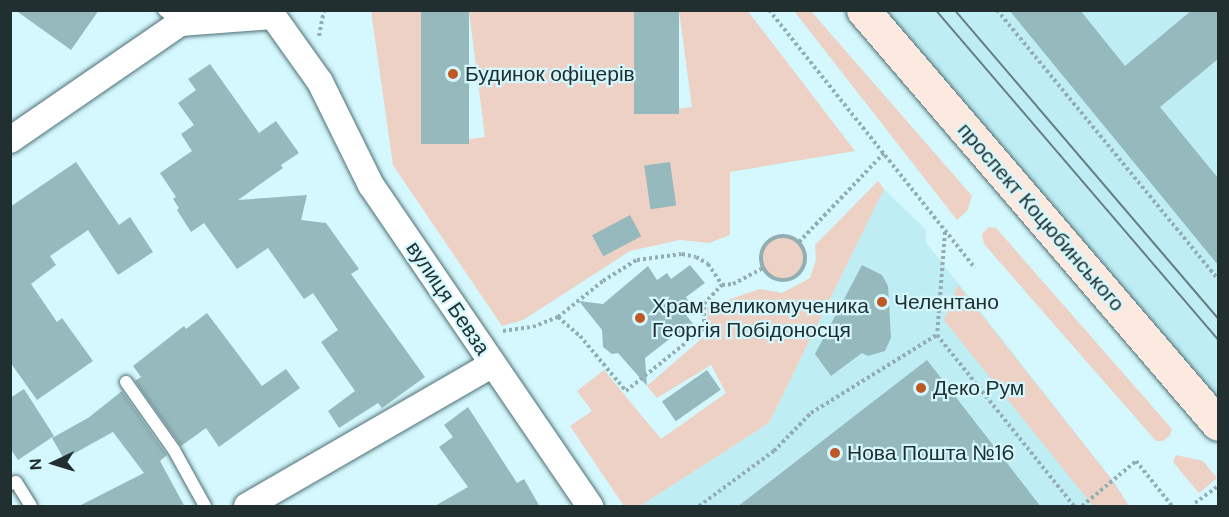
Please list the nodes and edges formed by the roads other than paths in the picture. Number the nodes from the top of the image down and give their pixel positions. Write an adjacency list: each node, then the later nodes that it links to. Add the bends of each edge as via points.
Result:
1 (863, 10): 6 (main road, проспект Коцюбинського)
2 (172, 17): 3 (street); 4 (street, вулиця Бевза, via 273,16 320,82 371,185)
3 (13, 132)
4 (493, 364): 10 (street); 11 (street, вулиця Бевза)
5 (126, 382): 9 (lane, via 174,450)
6 (1218, 424)
7 (10, 484): 8 (lane, via 15,482)
8 (31, 507)
9 (205, 507)
10 (247, 507)
11 (590, 507)

